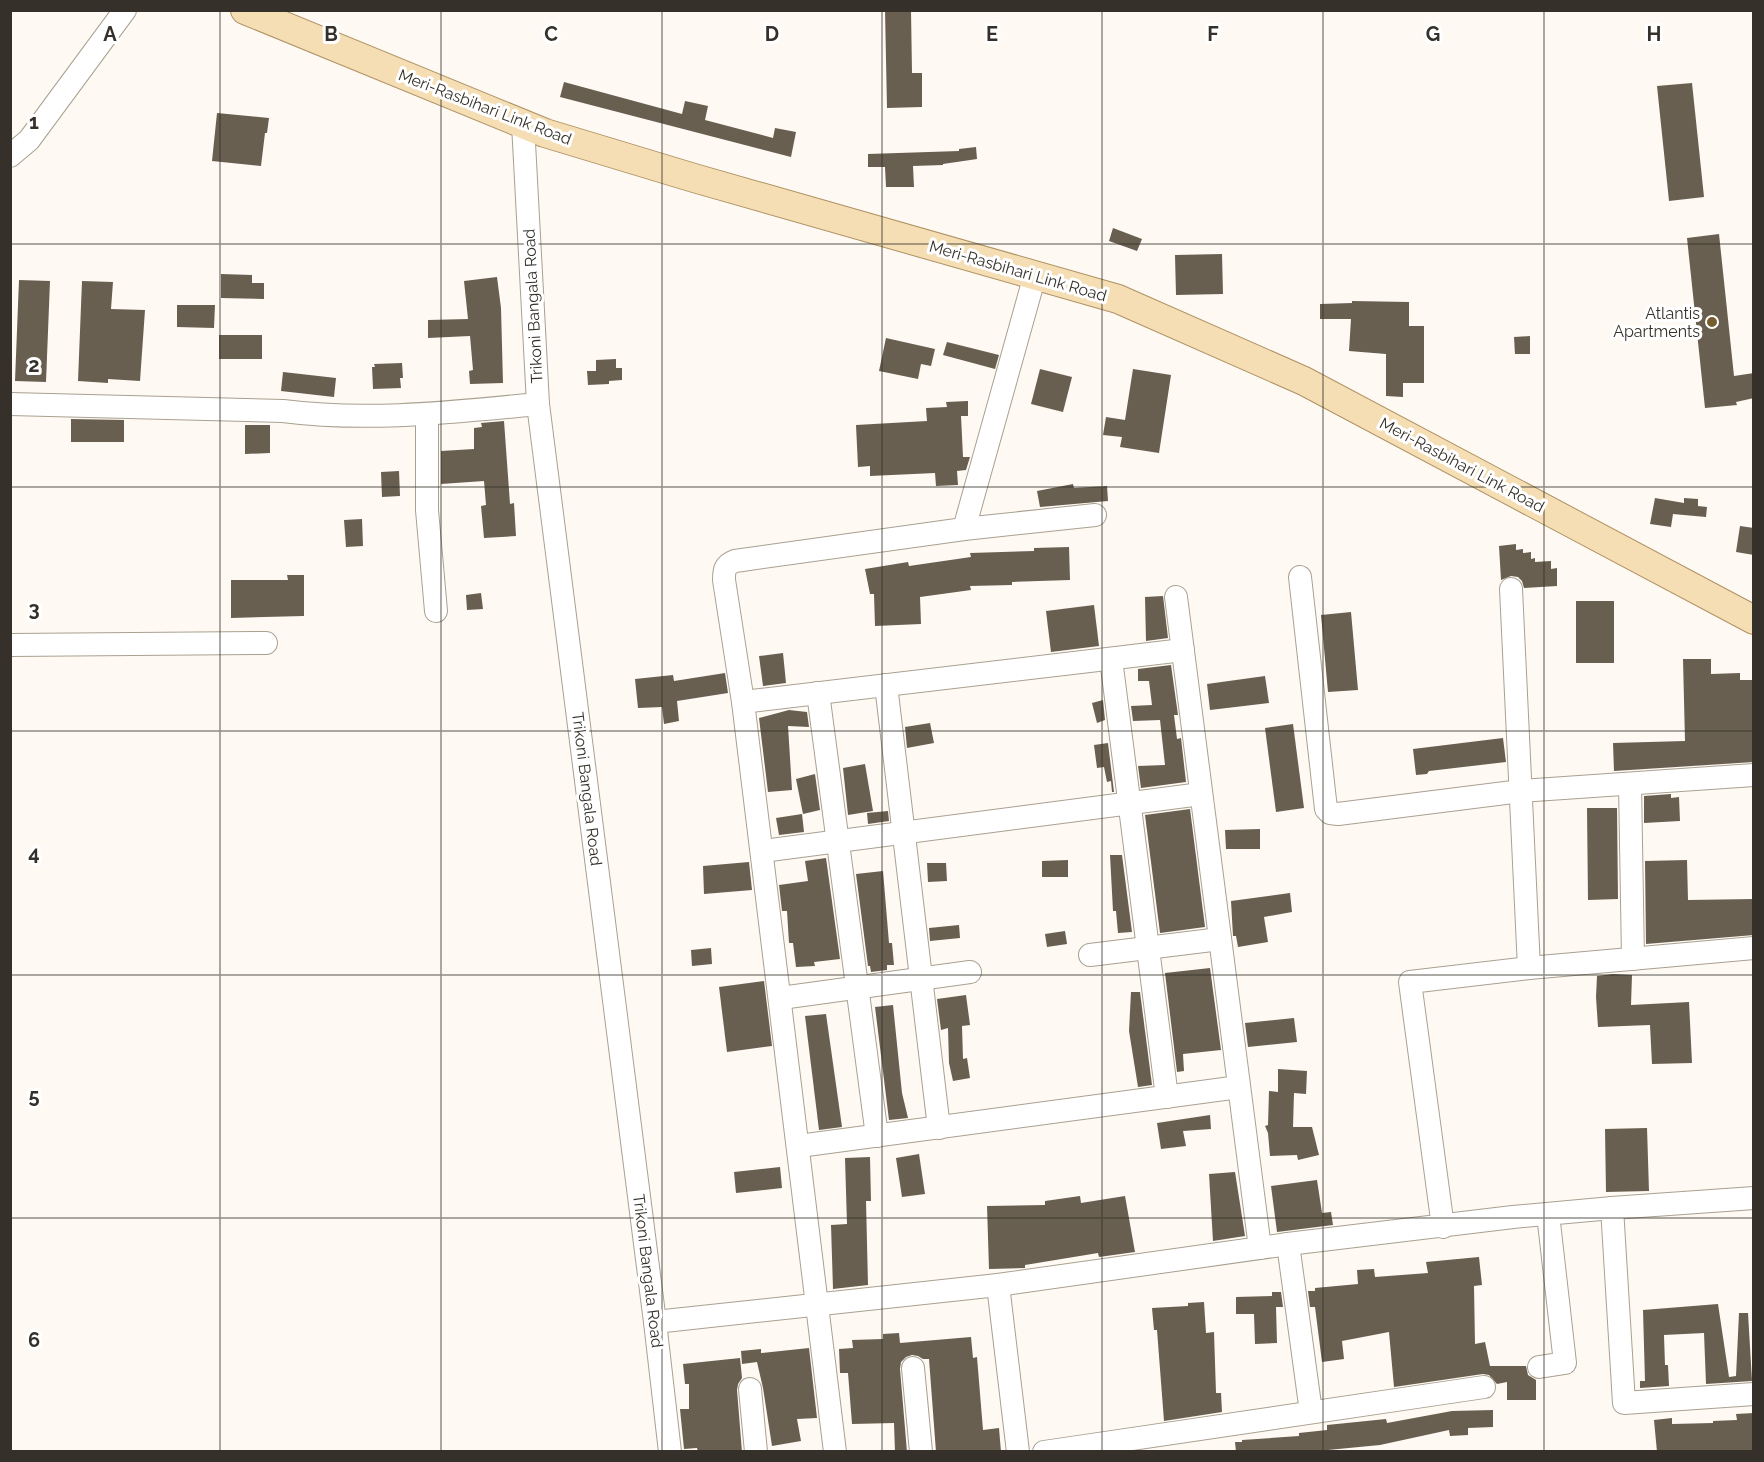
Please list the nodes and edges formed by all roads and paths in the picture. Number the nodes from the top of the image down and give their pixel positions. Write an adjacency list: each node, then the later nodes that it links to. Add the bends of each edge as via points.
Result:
1 (125, 10): 4 (street, via 29,140)
2 (245, 10): 3 (main road, Meri-Rasbihari Link Road)
3 (523, 124): 5 (main road, Meri-Rasbihari Link Road, via 694,178); 7 (street, Trikoni Bangala Road)
4 (10, 156)
5 (1035, 275): 10 (street); 15 (main road, Meri-Rasbihari Link Road, via 1118,299 1304,381)
6 (10, 404): 8 (street, via 283,411 326,416)
7 (538, 404): 8 (street); 54 (street, Trikoni Bangala Road)
8 (427, 415): 14 (street, via 427,510)
9 (1095, 515): 10 (street)
10 (964, 528): 22 (street, via 727,564 723,579)
11 (1300, 577): 25 (street, via 1326,809 1330,813)
12 (1512, 589): 25 (street)
13 (1176, 597): 18 (street)
14 (436, 611)
15 (1754, 620)
16 (266, 644): 17 (street)
17 (10, 645)
18 (1182, 650): 19 (street); 26 (street)
19 (1111, 658): 20 (street); 27 (street)
20 (886, 685): 21 (street); 28 (street)
21 (818, 693): 22 (street); 29 (street)
22 (743, 702): 30 (street)
23 (1754, 775): 24 (street)
24 (1630, 784): 25 (street); 35 (street)
25 (1521, 791): 36 (street)
26 (1201, 794): 27 (street); 31 (street)
27 (1130, 803): 28 (street); 32 (street)
28 (904, 832): 29 (street); 38 (street)
29 (837, 841): 30 (street); 39 (street)
30 (762, 851): 40 (street)
31 (1220, 939): 32 (street); 41 (street)
32 (1148, 948): 34 (street); 42 (street)
33 (1754, 948): 35 (street)
34 (1090, 955)
35 (1633, 959): 36 (street)
36 (1529, 968): 49 (street, via 1410,982)
37 (970, 972): 38 (street)
38 (921, 979): 39 (street); 43 (street)
39 (857, 987): 40 (street); 44 (street)
40 (781, 998): 45 (street)
41 (1239, 1087): 42 (street); 51 (street)
42 (1167, 1097): 43 (street)
43 (939, 1128): 44 (street)
44 (876, 1136): 45 (street)
45 (799, 1146): 53 (street)
46 (1754, 1198): 47 (street)
47 (1612, 1208): 48 (street); 59 (street, via 1624,1403)
48 (1548, 1214): 49 (street); 55 (street, via 1564,1363)
49 (1443, 1227): 50 (street)
50 (1288, 1244): 51 (street); 60 (street)
51 (1260, 1248): 52 (street)
52 (998, 1285): 53 (street); 65 (street)
53 (819, 1305): 54 (street); 63 (street)
54 (655, 1322): 61 (street, Trikoni Bangala Road)
55 (1539, 1367)
56 (913, 1368): 64 (street)
57 (1484, 1387): 60 (street)
58 (750, 1389): 62 (street)
59 (1754, 1394)
60 (1311, 1412): 66 (street)
61 (669, 1452)
62 (756, 1452)
63 (836, 1452)
64 (921, 1452)
65 (1018, 1452)
66 (1044, 1452)

